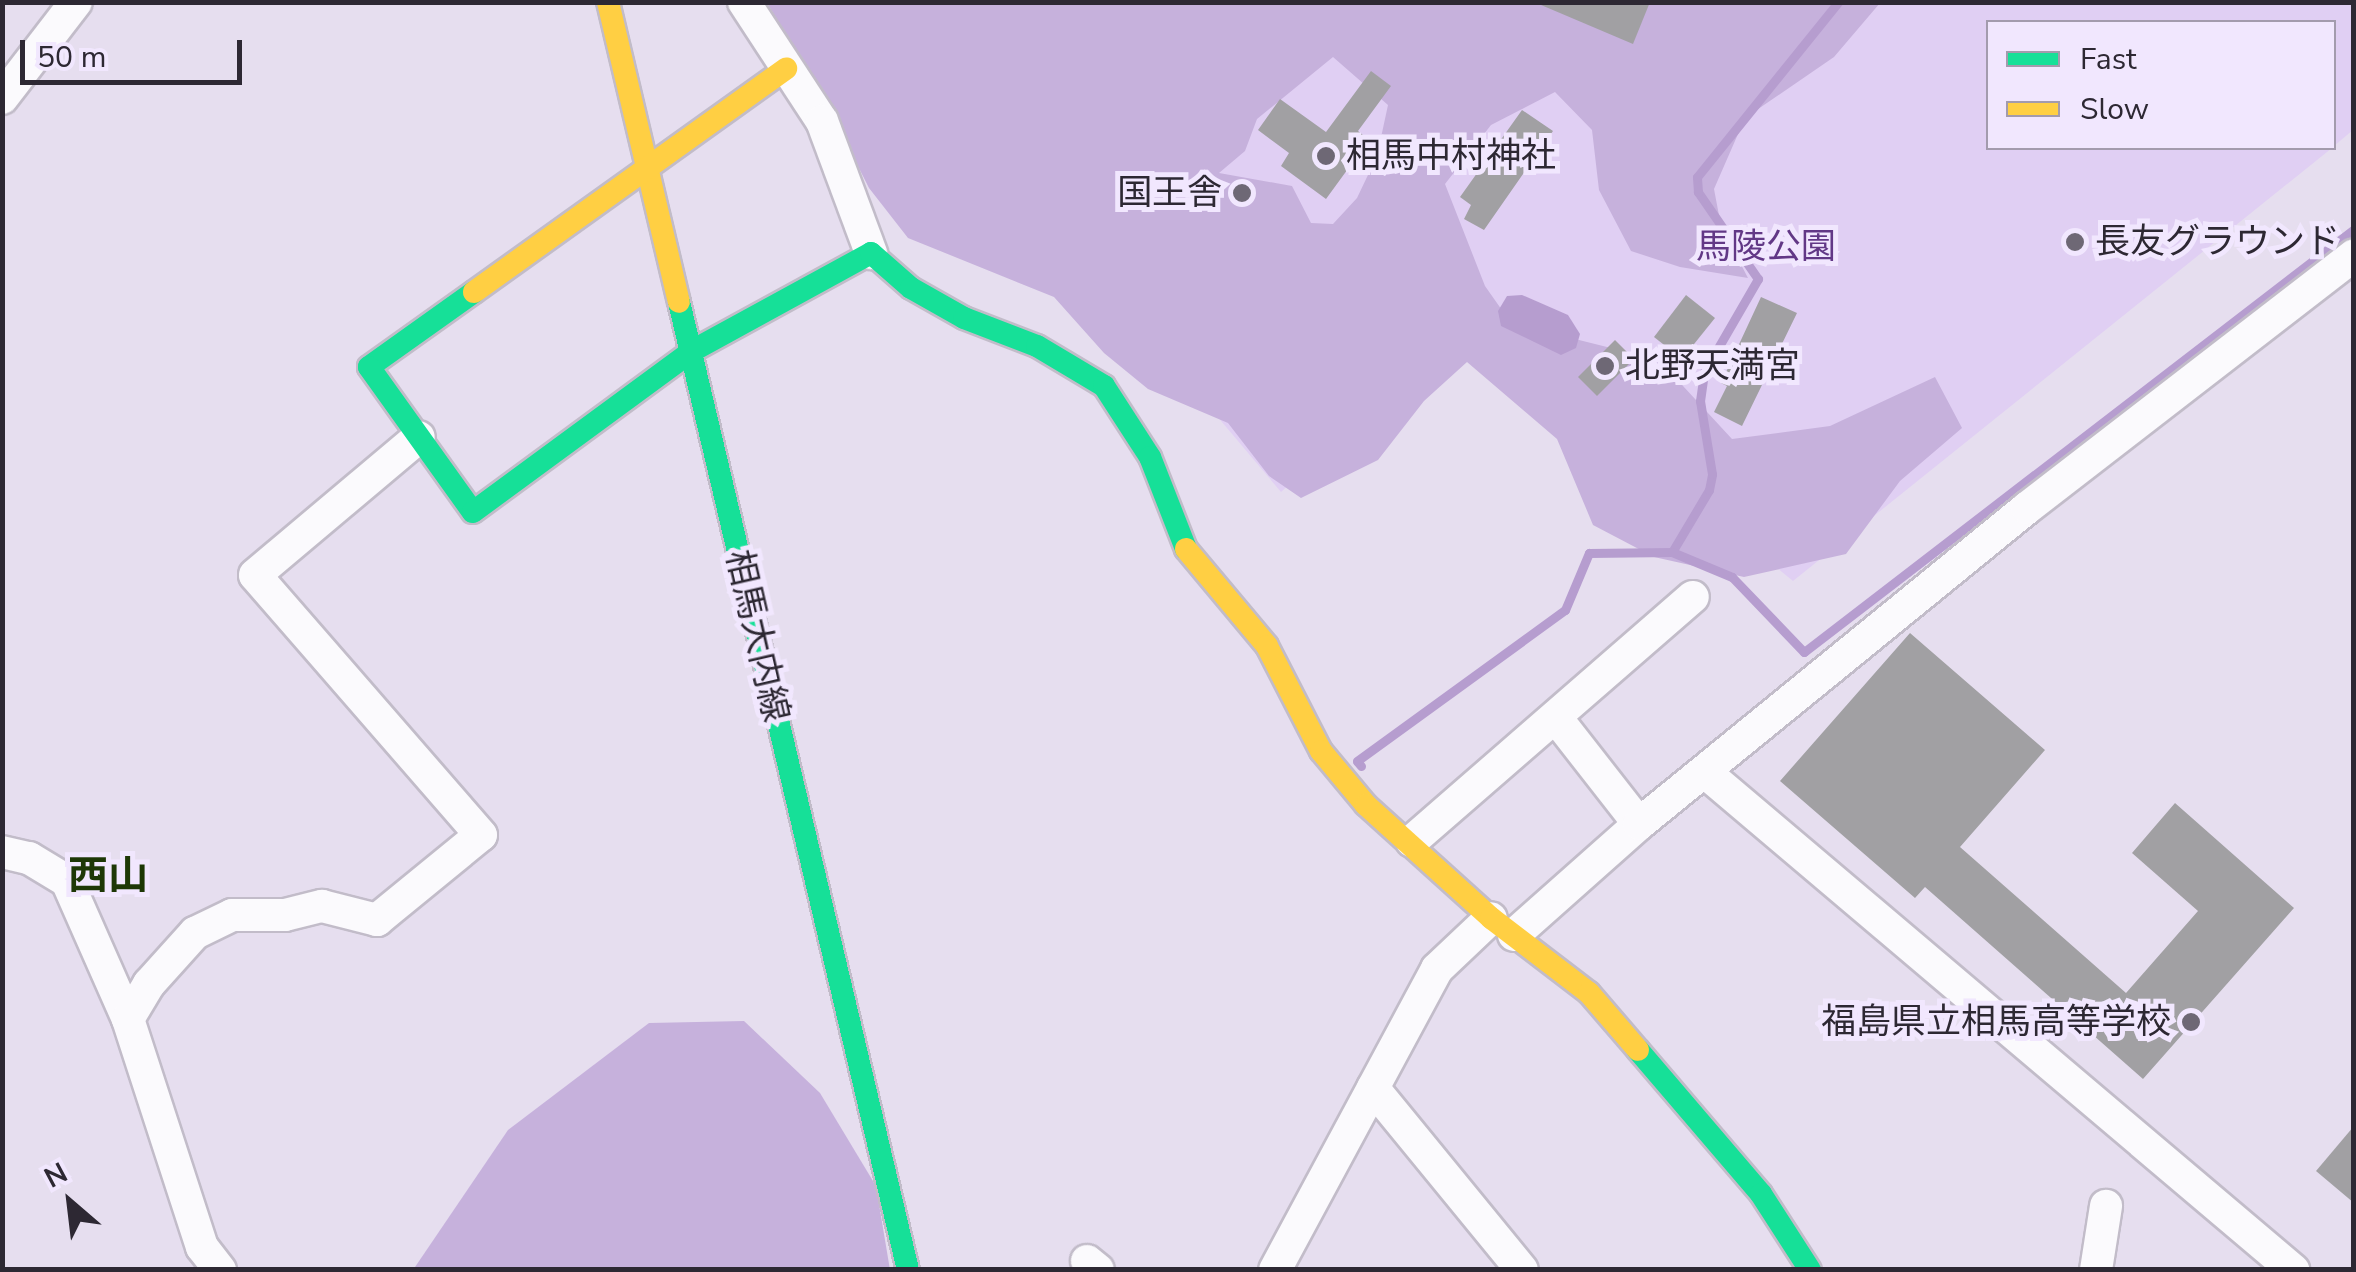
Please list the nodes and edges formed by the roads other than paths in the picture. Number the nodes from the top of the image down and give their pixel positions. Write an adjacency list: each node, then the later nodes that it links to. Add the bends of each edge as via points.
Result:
1 (76, 2): 5 (street)
2 (608, 2): 6 (street, 相馬大内線)
3 (744, 2): 4 (street)
4 (786, 69): 6 (street); 7 (street, via 822,121)
5 (2, 98)
6 (650, 166): 9 (street, 相馬大内線); 10 (street, via 369,367)
7 (871, 253): 9 (street); 15 (street, via 924,296 1036,346 1104,386 1150,457 1188,553 1266,646 1321,751 1366,805)
8 (2354, 256): 13 (street, via 2027,508)
9 (692, 352): 10 (street, via 472,512); 22 (street, 相馬大内線)
10 (419, 437): 18 (street, via 255,575 481,835 377,920 322,906 285,915 232,915 195,932)
11 (1693, 596): 12 (street)
12 (1557, 719): 14 (street); 15 (street)
13 (1705, 772): 14 (street); 27 (street)
14 (1639, 824): 17 (street)
15 (1412, 842): 17 (street)
16 (2, 852): 18 (street, via 30,858 67,881)
17 (1503, 926): 19 (street, via 1437,969); 25 (street, via 1590,993 1762,1194)
18 (128, 1019): 21 (street, via 202,1246)
19 (1373, 1088): 23 (street); 24 (street)
20 (2106, 1206): 26 (street)
21 (220, 1270)
22 (908, 1270)
23 (1275, 1270)
24 (1522, 1270)
25 (1810, 1270)
26 (2096, 1270)
27 (2293, 1270)

